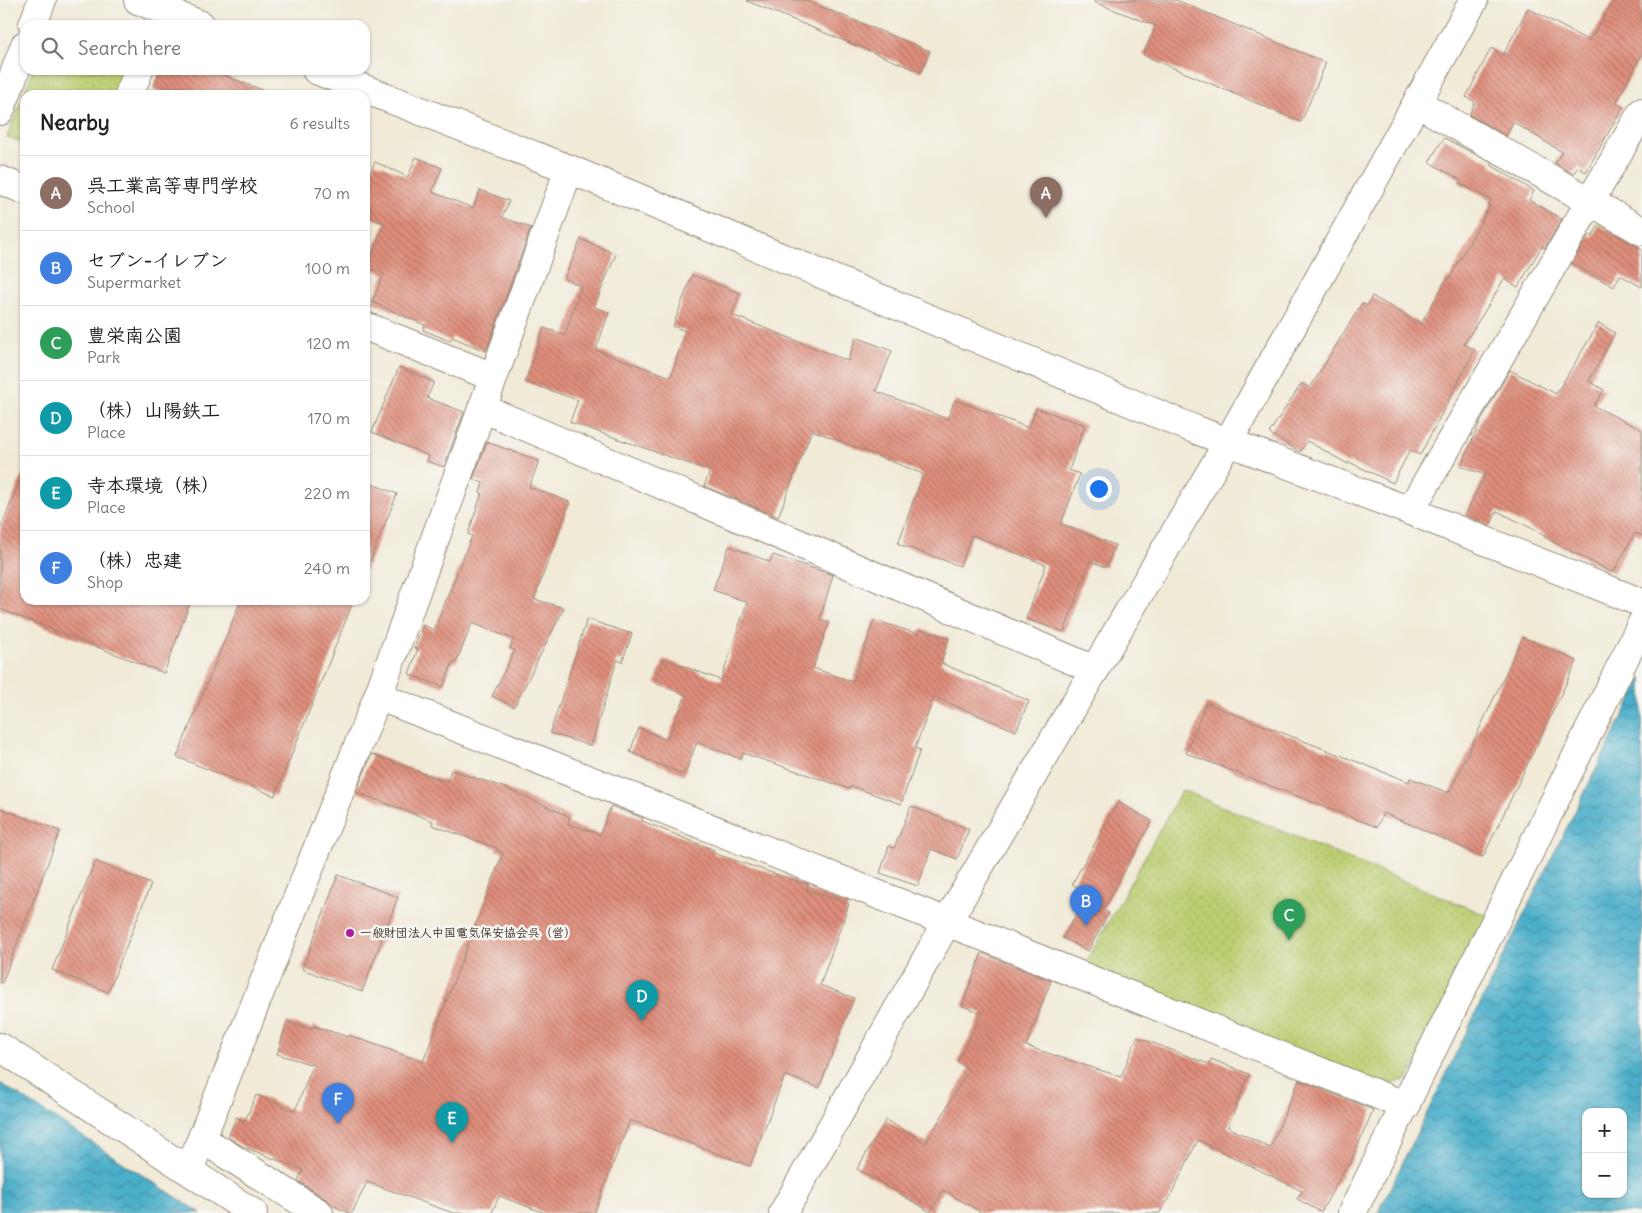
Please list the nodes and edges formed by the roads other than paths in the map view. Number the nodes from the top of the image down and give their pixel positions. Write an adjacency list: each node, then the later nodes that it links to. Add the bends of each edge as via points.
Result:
1 (42, 0): 4 (street)
2 (1474, 0): 12 (street)
3 (152, 11): 5 (street)
4 (35, 20)
5 (184, 20)
6 (20, 58): 13 (street)
7 (137, 75): 9 (street)
8 (329, 75): 10 (street)
9 (131, 90)
10 (367, 90)
11 (370, 91): 15 (street)
12 (1417, 103): 18 (street); 23 (street)
13 (0, 111)
14 (1642, 112): 18 (street)
15 (569, 169): 21 (street); 23 (street)
16 (0, 180): 17 (street)
17 (20, 188)
18 (1590, 202): 19 (street); 24 (street)
19 (1642, 231)
20 (370, 328): 21 (street)
21 (494, 377): 22 (street)
22 (482, 408): 27 (street); 28 (street)
23 (1228, 442): 24 (street); 27 (street)
24 (1410, 511): 25 (street)
25 (1642, 603)
26 (1642, 623): 31 (street)
27 (1095, 670): 29 (street)
28 (378, 696): 29 (street); 32 (street)
29 (947, 922): 31 (street); 36 (street)
30 (0, 1047): 33 (street)
31 (1406, 1106): 37 (street)
32 (202, 1139): 33 (street); 35 (street)
33 (189, 1170): 34 (street)
34 (253, 1213)
35 (319, 1213)
36 (783, 1213)
37 (1352, 1213)

